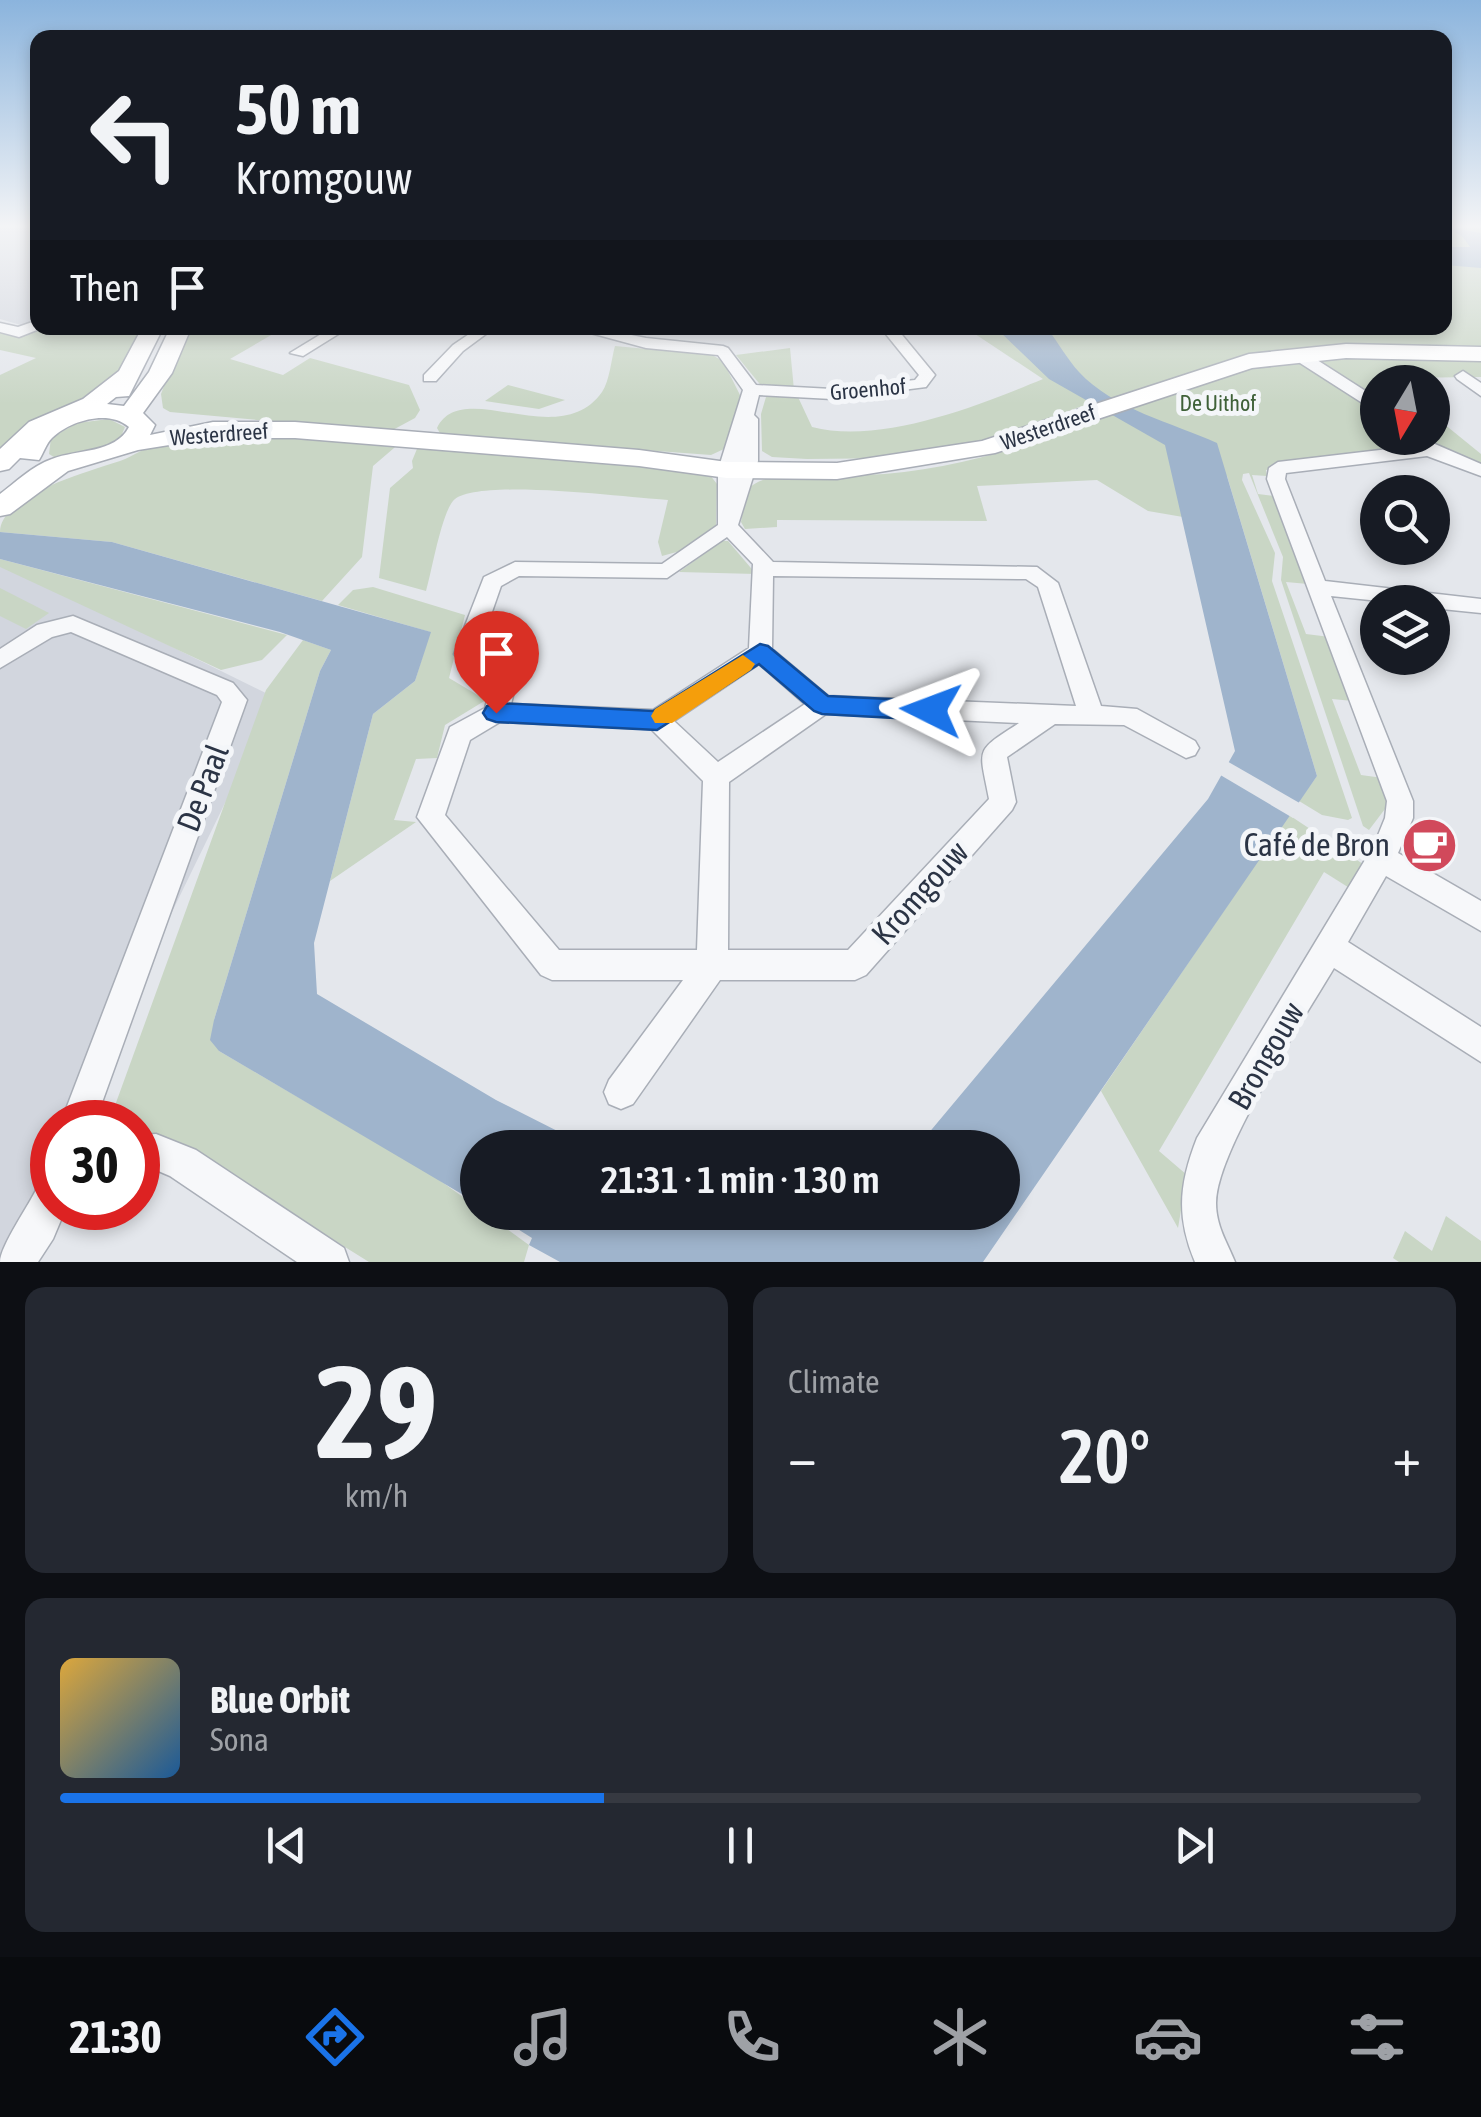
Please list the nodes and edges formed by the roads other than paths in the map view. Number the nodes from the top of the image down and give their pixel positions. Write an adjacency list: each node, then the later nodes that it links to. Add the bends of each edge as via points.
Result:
1 (0, 327): 2 (street)
2 (30, 327)
3 (149, 335): 17 (main road, via 131,373)
4 (177, 335): 18 (main road)
5 (328, 335): 9 (street)
6 (477, 335): 13 (street)
7 (610, 335): 14 (street, via 723,351)
8 (895, 335): 14 (street, Groenhof, via 927,375 920,384 832,394)
9 (298, 352)
10 (1481, 354): 11 (main road, Westerdreef)
11 (1312, 357): 16 (street); 23 (main road, Westerdreef, via 1229,368 986,448 837,471)
12 (1463, 376): 15 (street)
13 (430, 378)
14 (751, 390): 23 (street)
15 (1481, 391)
16 (1360, 394)
17 (82, 413): 18 (main road); 22 (main road, via 38,427)
18 (146, 424): 19 (main road, Westerdreef); 19 (main road, Westerdreef, via 233,421); 22 (main road, via 105,463)
19 (295, 430): 23 (main road, Westerdreef)
20 (1360, 454): 28 (street, Brongouw, via 1278,468 1276,479)
21 (1447, 455): 24 (street)
22 (28, 463): 25 (main road)
23 (738, 466): 26 (street)
24 (1481, 470)
25 (0, 509)
26 (728, 528): 27 (street); 33 (street, via 667,571 516,568 492,582 466,654 502,692)
27 (763, 568): 30 (street); 35 (street, via 1030,572 1047,583)
28 (1317, 587): 29 (street); 39 (street, Brongouw, via 1400,801)
29 (1481, 606)
30 (760, 652): 32 (street); 36 (street)
31 (0, 660): 45 (street, De Paal, via 45,631 74,624 225,689 236,700)
32 (822, 704): 34 (street); 38 (street)
33 (496, 713): 36 (street); 42 (street, Kromgouw, via 459,734 431,818 552,965)
34 (1050, 715): 35 (street); 42 (street, Kromgouw, via 993,753 1003,802 854,966)
35 (1092, 716): 37 (street, via 1128,716)
36 (657, 720): 38 (street)
37 (1186, 748)
38 (716, 778): 42 (street)
39 (1381, 858): 40 (street); 41 (street, Brongouw)
40 (1481, 917)
41 (1330, 948): 43 (street); 50 (street, Brongouw, via 1210,1151 1197,1189 1197,1217)
42 (712, 965): 44 (street)
43 (1481, 1046)
44 (621, 1092)
45 (86, 1100)
46 (160, 1154): 49 (street)
47 (37, 1230): 48 (street)
48 (14, 1262)
49 (330, 1262)
50 (1216, 1262)

